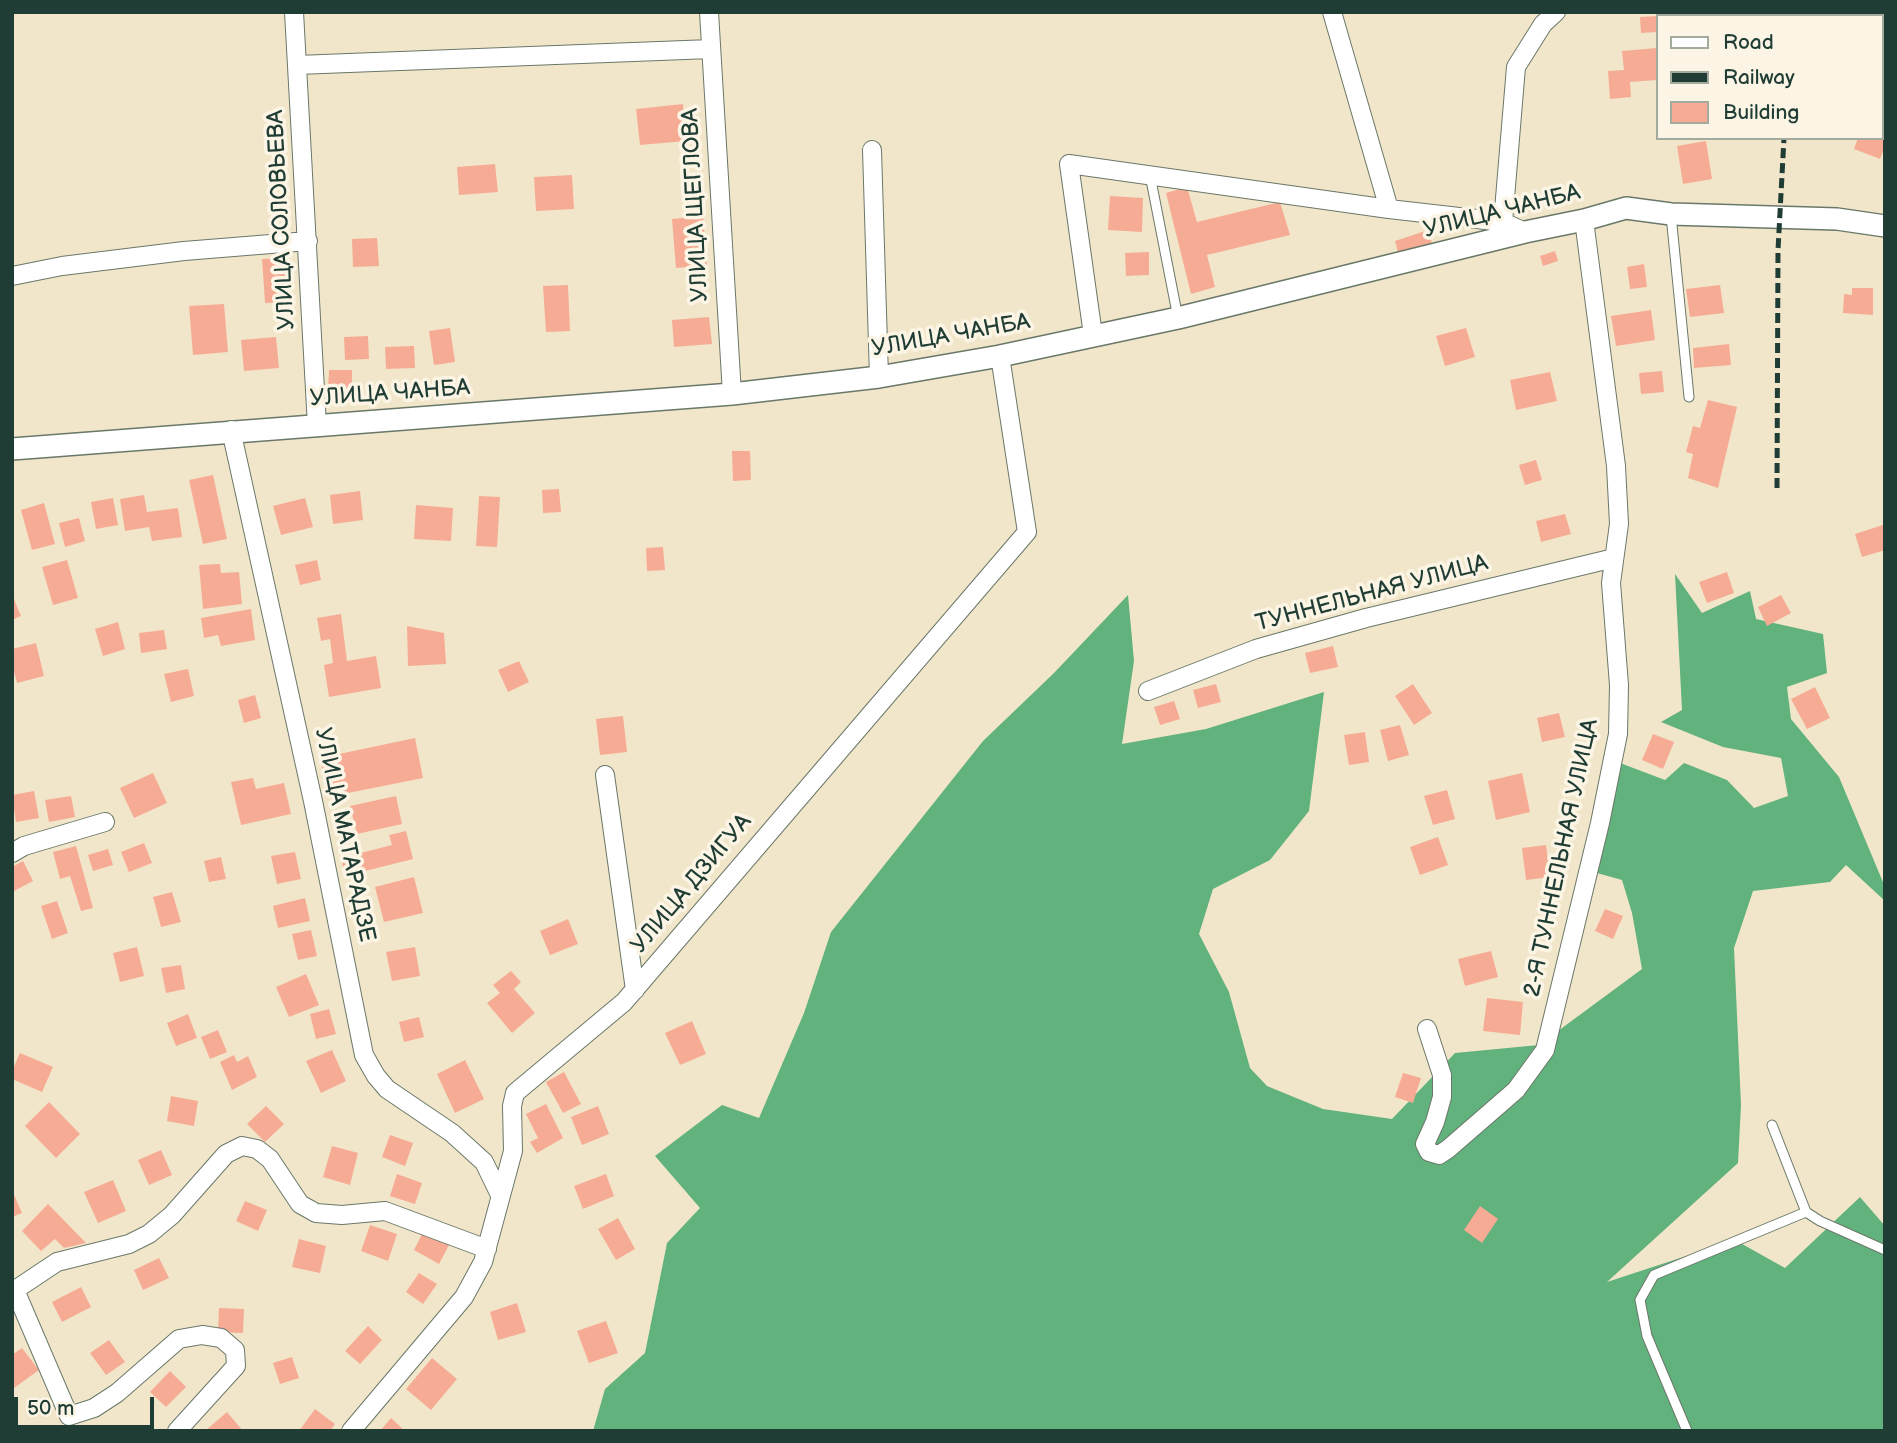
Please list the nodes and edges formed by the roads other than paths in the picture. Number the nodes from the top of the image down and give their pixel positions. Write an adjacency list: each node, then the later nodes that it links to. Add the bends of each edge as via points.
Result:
1 (294, 12): 6 (street, УЛИЦА СОЛОВЬЕВА)
2 (709, 12): 5 (street, УЛИЦА ЩЕГЛОВА)
3 (1332, 12): 9 (street)
4 (1556, 12): 13 (street, via 1543,24 1517,67)
5 (711, 50): 6 (street); 20 (street, УЛИЦА ЩЕГЛОВА)
6 (297, 65): 14 (street, УЛИЦА СОЛОВЬЕВА)
7 (872, 150): 19 (street)
8 (1150, 175): 9 (street); 16 (lane); 17 (street, via 1069,164)
9 (1388, 209): 13 (street)
10 (1671, 214): 11 (street, УЛИЦА ЧАНБА, via 1626,208); 12 (street, УЛИЦА ЧАНБА, via 1837,219); 21 (lane)
11 (1584, 220): 13 (street, УЛИЦА ЧАНБА, via 1525,232); 25 (street, 2-Я ТУННЕЛЬНАЯ УЛИЦА, via 1616,466 1619,524)
12 (1885, 226)
13 (1499, 231): 16 (street, УЛИЦА ЧАНБА)
14 (308, 241): 15 (street, via 184,251); 22 (street, УЛИЦА СОЛОВЬЕВА)
15 (12, 276)
16 (1178, 318): 17 (street, УЛИЦА ЧАНБА)
17 (1093, 335): 18 (street, УЛИЦА ЧАНБА)
18 (1000, 356): 19 (street, УЛИЦА ЧАНБА); 30 (street, УЛИЦА ДЗИГУА, via 1027,532)
19 (879, 377): 20 (street, УЛИЦА ЧАНБА)
20 (732, 394): 22 (street, УЛИЦА ЧАНБА)
21 (1689, 397)
22 (317, 426): 23 (street, УЛИЦА ЧАНБА)
23 (231, 430): 24 (street, УЛИЦА ЧАНБА); 33 (street, УЛИЦА МАТАРАДЗЕ, via 364,1055 387,1089 453,1133 484,1162)
24 (12, 449)
25 (1614, 558): 26 (street, ТУННЕЛЬНАЯ УЛИЦА, via 1256,649); 31 (street, 2-Я ТУННЕЛЬНАЯ УЛИЦА, via 1618,734 1545,1050 1516,1090 1439,1155 1429,1152 1425,1144 1442,1097 1442,1075)
26 (1148, 691)
27 (605, 775): 30 (street)
28 (105, 822): 29 (street)
29 (12, 853)
30 (635, 990): 33 (street, УЛИЦА ДЗИГУА, via 515,1093 513,1151)
31 (1427, 1029)
32 (1772, 1125): 34 (lane)
33 (500, 1195): 35 (street, УЛИЦА ДЗИГУА)
34 (1806, 1212): 36 (lane); 40 (lane, via 1654,1275 1640,1300 1647,1336)
35 (487, 1249): 37 (street, via 385,1211 316,1213 300,1204 270,1158 242,1146 226,1154 149,1234 129,1244 57,1262); 39 (street, УЛИЦА ДЗИГУА, via 464,1297)
36 (1885, 1250)
37 (14, 1291): 38 (street, via 69,1416 94,1408 117,1393 179,1339 221,1338 235,1350 236,1366)
38 (177, 1431)
39 (351, 1431)
40 (1687, 1431)

